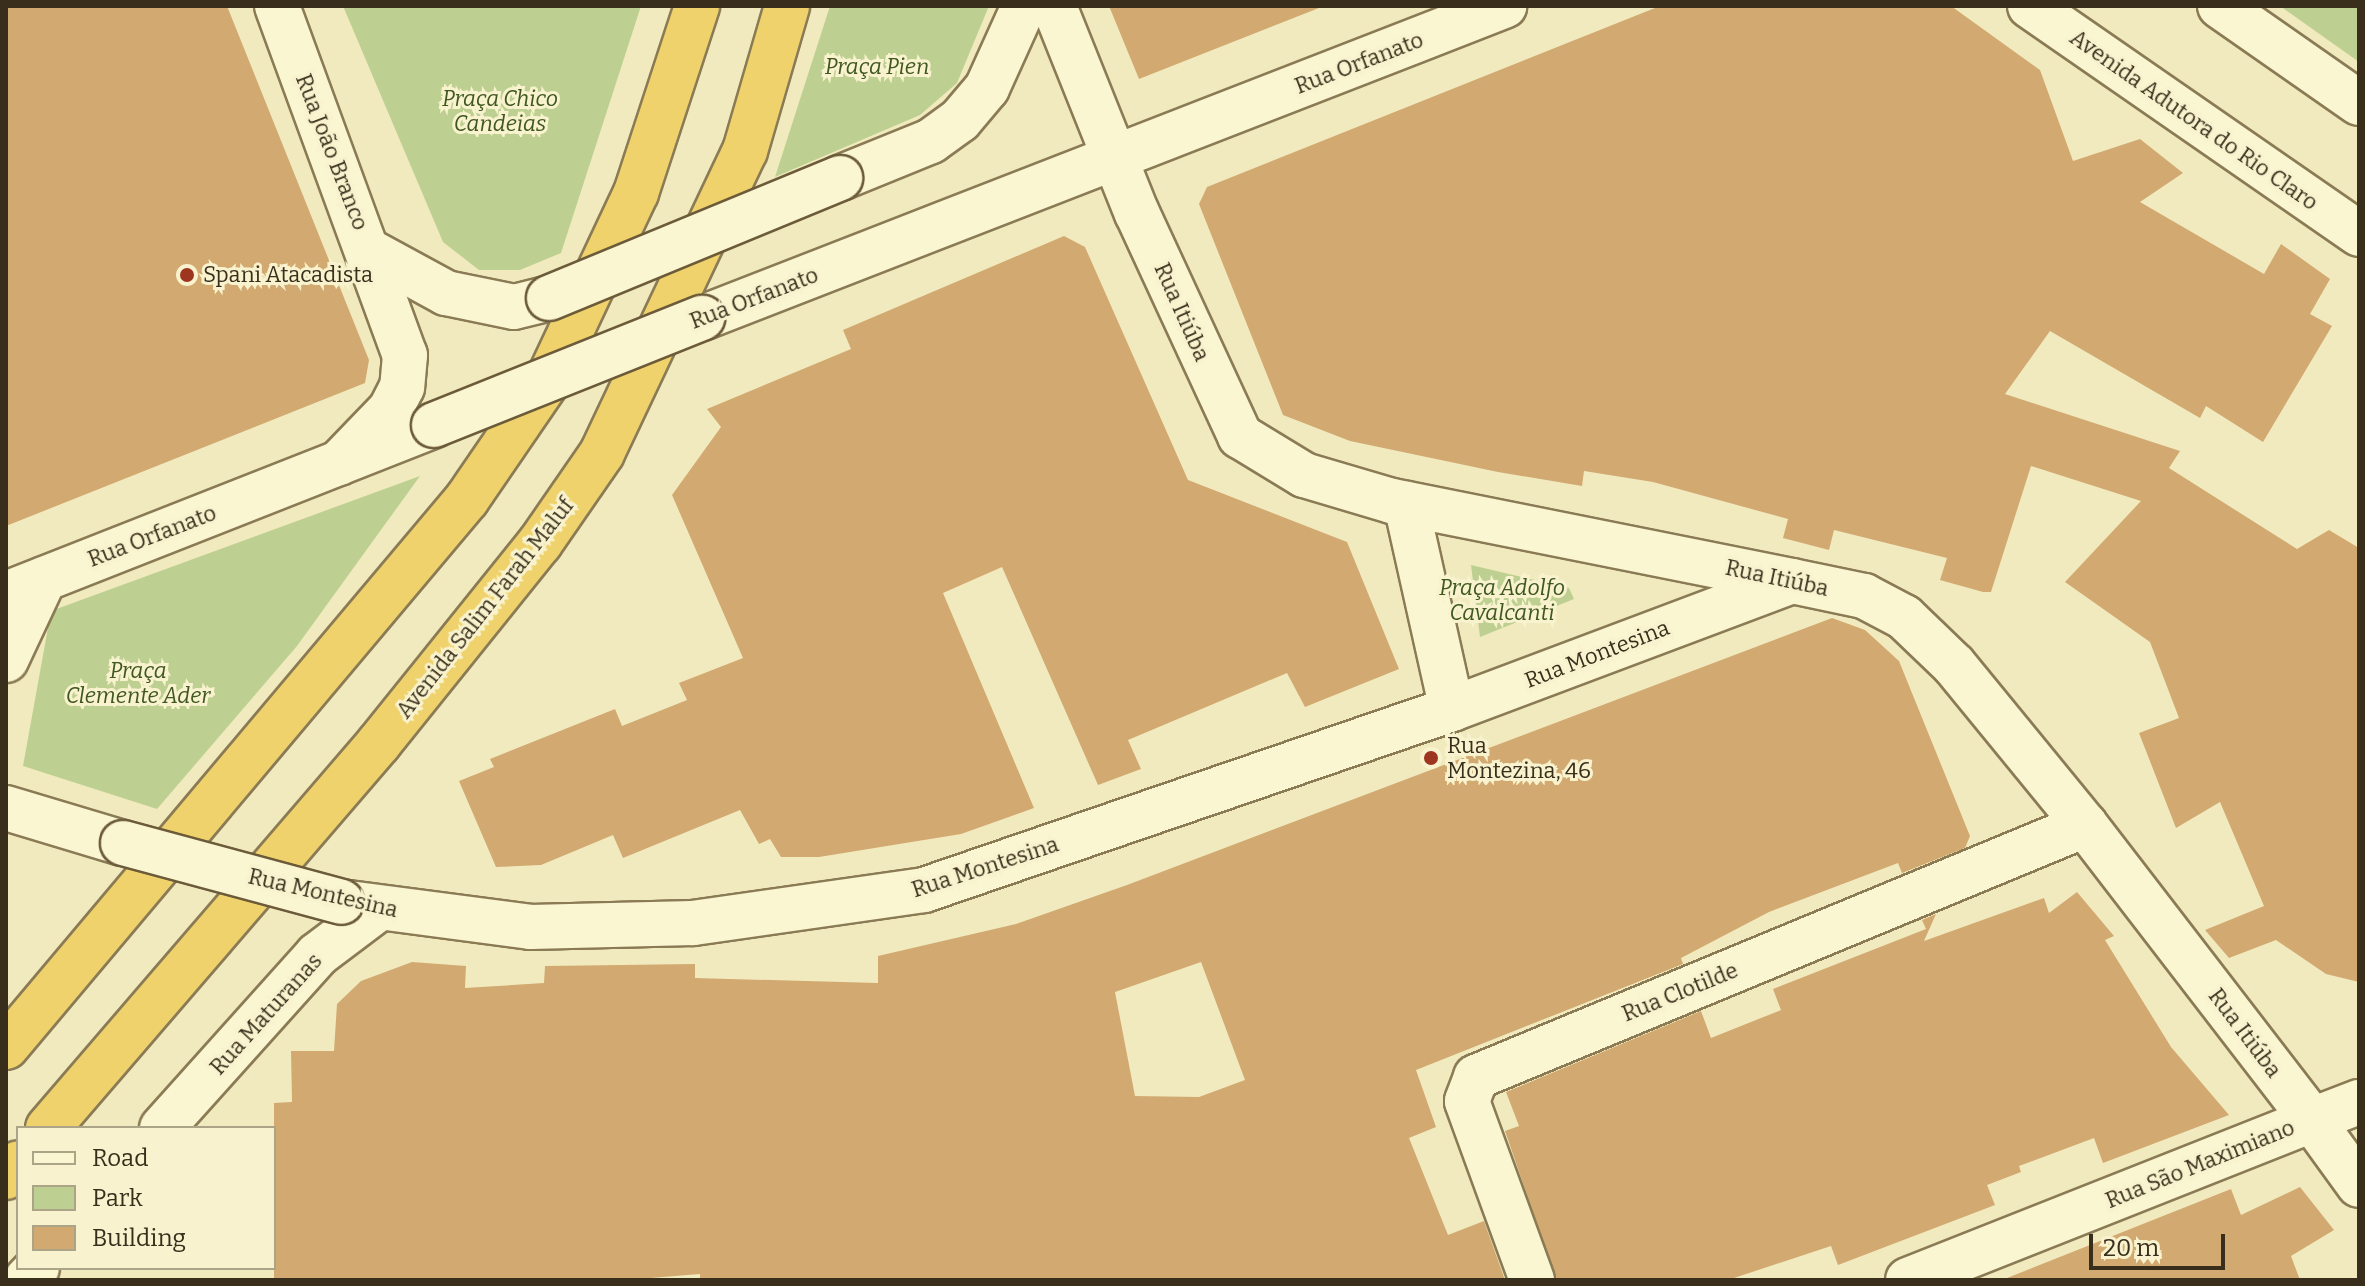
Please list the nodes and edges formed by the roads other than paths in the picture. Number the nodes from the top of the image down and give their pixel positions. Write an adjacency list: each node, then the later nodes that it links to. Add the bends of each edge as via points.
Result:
1 (277, 6): 12 (main road, Rua João Branco)
2 (697, 6): 22 (highway, via 636,193 547,382 467,499)
3 (787, 6): 25 (highway, Avenida Salim Farah Maluf, via 745,151 602,453 540,543 379,743)
4 (1024, 6): 12 (main road, bridge, via 987,88 960,120 931,141 549,298 514,307 446,293)
5 (1054, 6): 10 (main road)
6 (1504, 6): 10 (main road, Rua Orfanato)
7 (2030, 6): 11 (main road, Avenida Adutora do Rio Claro)
8 (2220, 6): 9 (main road)
9 (2359, 103)
10 (1117, 160): 13 (main road, Rua Orfanato, bridge); 14 (main road, Rua Itiúba, via 1240,436 1304,475)
11 (2359, 234)
12 (369, 251): 13 (main road, Rua João Branco, via 405,355 402,387 391,409)
13 (339, 463): 16 (main road, Rua Orfanato)
14 (1406, 504): 15 (main road, Rua Itiúba); 18 (main road)
15 (1792, 581): 18 (main road, Rua Montesina); 20 (main road, Rua Itiúba, via 1864,596 1904,617 1954,665)
16 (25, 586): 17 (main road)
17 (6, 660)
18 (1452, 709): 21 (main road, Rua Montesina, via 924,890 693,923 530,927)
19 (6, 808): 21 (main road, Rua Montesina, bridge)
20 (2085, 825): 24 (main road, Rua Itiúba); 28 (main road, Rua Clotilde, via 1476,1077 1467,1101)
21 (360, 906): 26 (main road, Rua Maturanas)
22 (6, 1047)
23 (2359, 1102): 24 (main road, Rua São Maximiano)
24 (2312, 1120): 27 (main road, Rua Itiúba); 29 (main road, Rua São Maximiano)
25 (50, 1126)
26 (164, 1126)
27 (2359, 1185)
28 (1532, 1280)
29 (1908, 1280)

